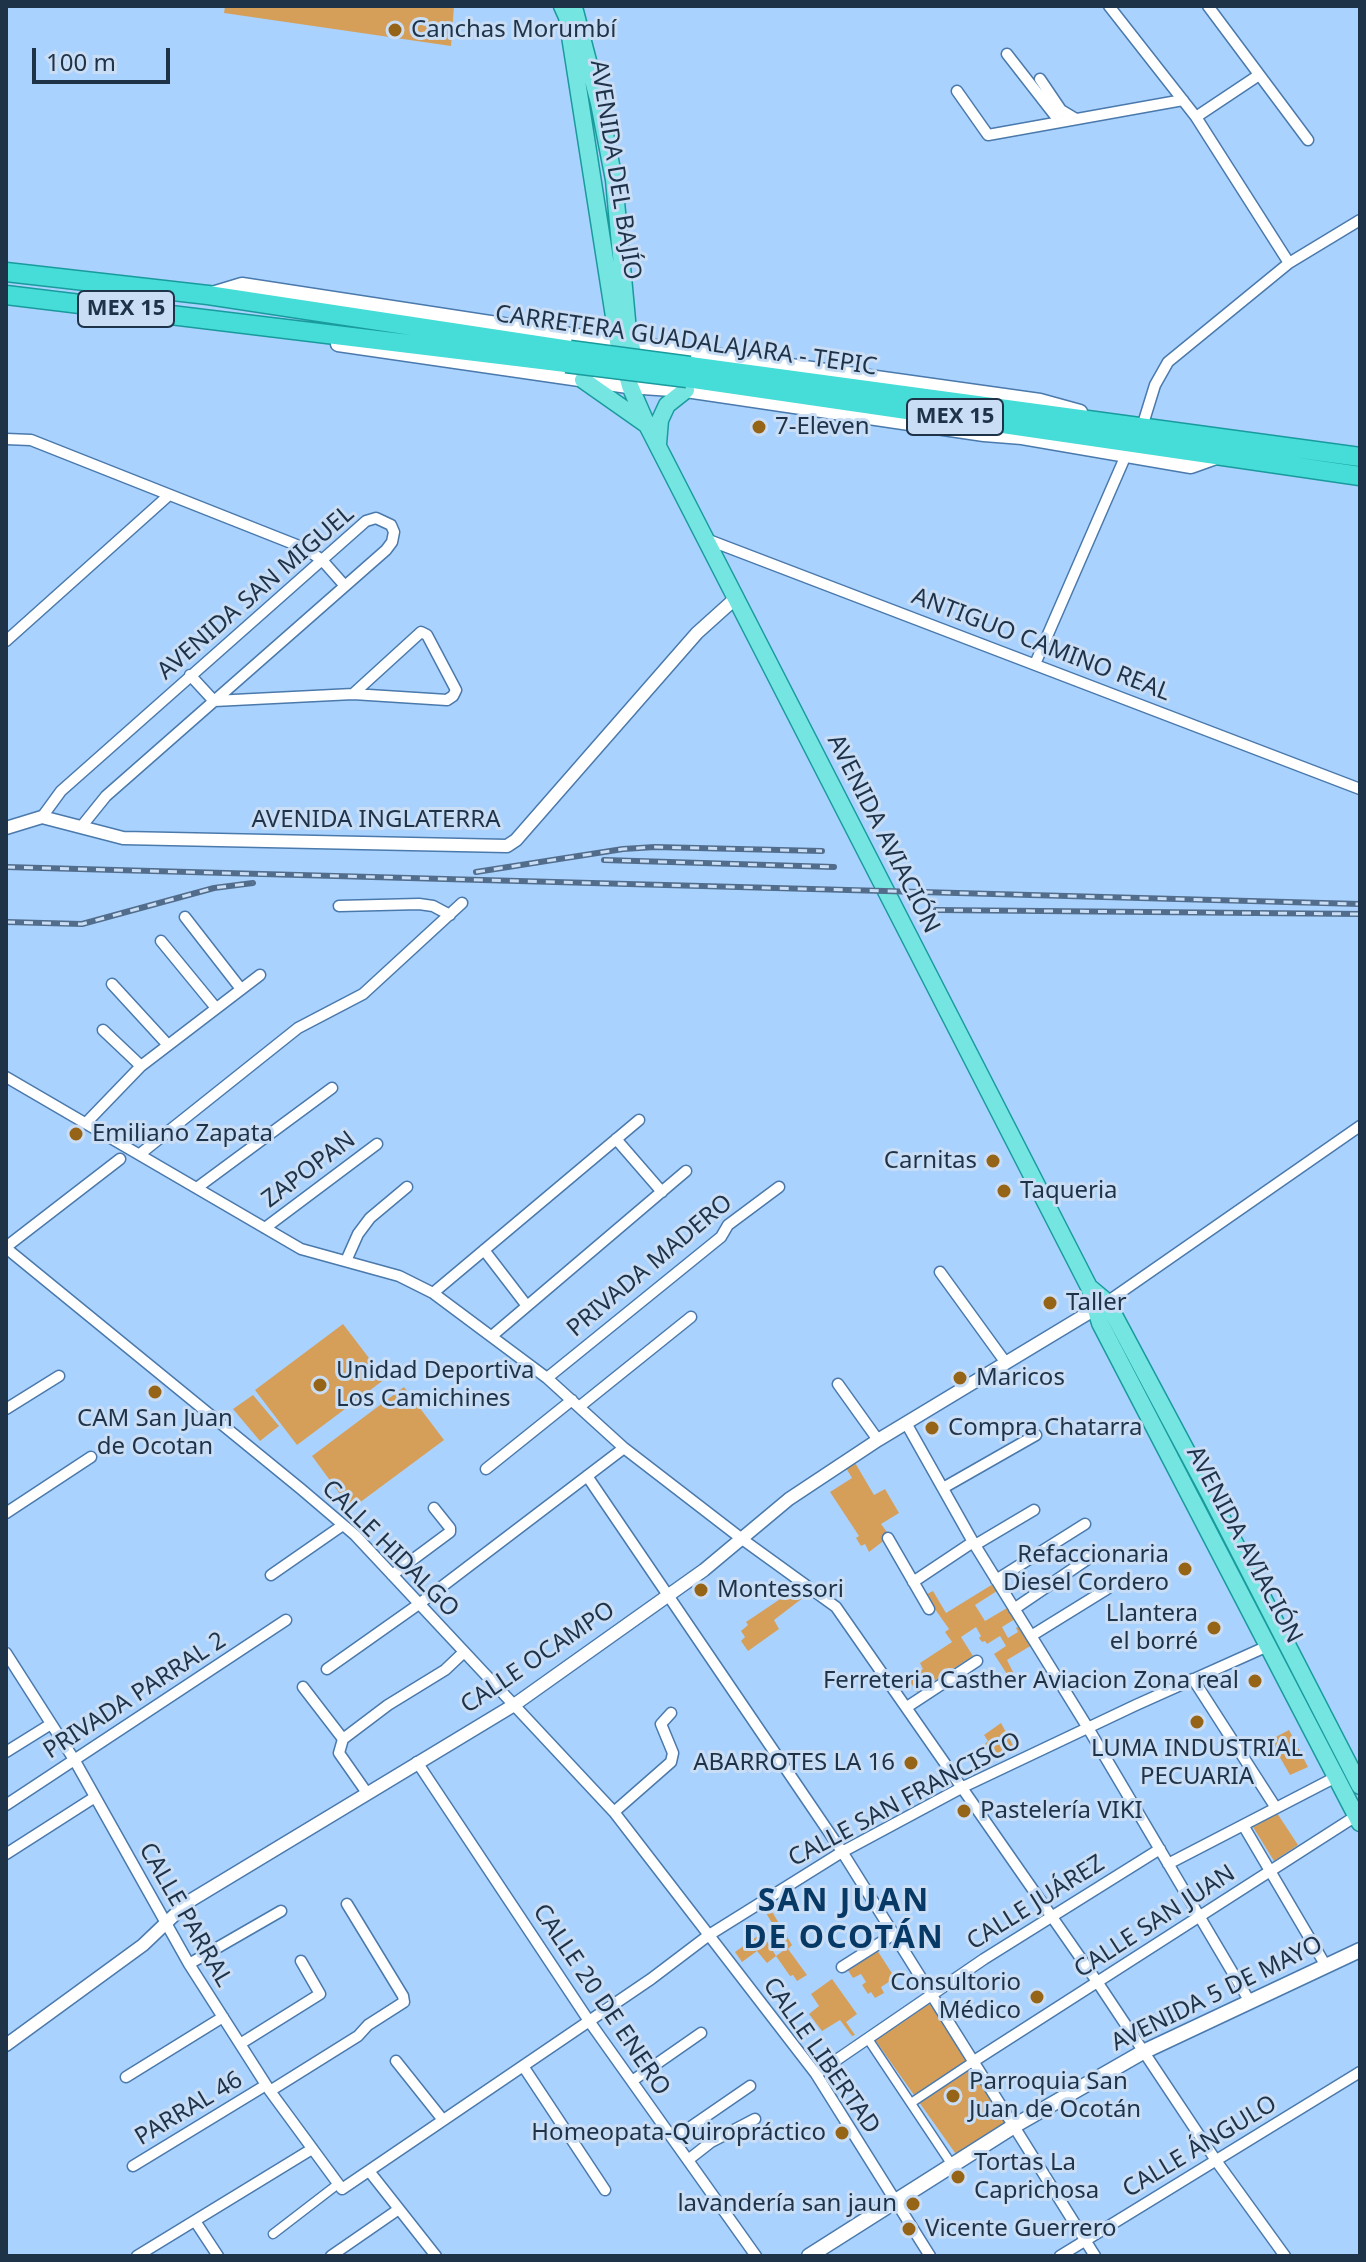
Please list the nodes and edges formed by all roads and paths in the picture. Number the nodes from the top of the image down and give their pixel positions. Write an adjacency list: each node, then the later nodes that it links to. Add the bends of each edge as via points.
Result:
1 (562, 6): 18 (main road, AVENIDA DEL BAJÍO)
2 (574, 6): 18 (main road, AVENIDA DEL BAJÍO, via 614,180)
3 (1109, 6): 9 (street)
4 (1208, 6): 6 (street)
5 (1007, 54): 12 (street)
6 (1259, 75): 10 (street); 13 (street)
7 (1040, 79): 11 (street, via 1061,110)
8 (957, 91): 12 (street, via 988,135)
9 (1183, 100): 10 (street); 11 (street)
10 (1196, 117): 15 (street)
11 (1076, 119): 12 (street)
12 (1060, 122)
13 (1308, 140)
14 (1360, 220): 15 (street)
15 (1289, 263): 24 (street, via 1168,362)
16 (6, 272): 19 (highway, CARRETERA GUADALAJARA - TEPIC / MEX 15, via 208,295)
17 (6, 295): 19 (highway, CARRETERA GUADALAJARA - TEPIC / MEX 15)
18 (624, 343): 19 (main road); 20 (main road); 22 (main road, AVENIDA AVIACIÓN)
19 (563, 356): 20 (highway, CARRETERA GUADALAJARA - TEPIC / MEX 15, bridge); 21 (main road)
20 (689, 372): 22 (main road); 24 (highway, CARRETERA GUADALAJARA - TEPIC / MEX 15); 26 (main road, via 663,412); 27 (main road, via 984,434); 28 (highway, CARRETERA GUADALAJARA - TEPIC / MEX 15)
21 (583, 380): 22 (main road); 23 (main road)
22 (637, 391): 23 (main road, AVENIDA AVIACIÓN)
23 (647, 425): 26 (main road, AVENIDA AVIACIÓN)
24 (1134, 425): 29 (highway, CARRETERA GUADALAJARA - TEPIC / MEX 15)
25 (6, 439): 31 (street, via 31,440)
26 (658, 445): 32 (main road, AVENIDA AVIACIÓN)
27 (1126, 455): 28 (main road, via 1191,466); 37 (street)
28 (1223, 455): 30 (highway, CARRETERA GUADALAJARA - TEPIC / MEX 15)
29 (1360, 457)
30 (1360, 476)
31 (168, 496): 33 (street, via 304,548); 36 (street)
32 (706, 539): 35 (main road, AVENIDA AVIACIÓN); 37 (street, ANTIGUO CAMINO REAL)
33 (322, 560): 34 (street); 34 (street, AVENIDA SAN MIGUEL, via 366,521 376,518 391,525 392,542 386,550); 38 (street, AVENIDA SAN MIGUEL)
34 (345, 586): 40 (street, AVENIDA SAN MIGUEL)
35 (737, 597): 43 (street, AVENIDA INGLATERRA, via 697,633 507,846 123,838); 78 (main road, AVENIDA AVIACIÓN)
36 (6, 641)
37 (1035, 664): 41 (street, ANTIGUO CAMINO REAL)
38 (190, 675): 40 (street); 42 (street, AVENIDA SAN MIGUEL, via 61,791)
39 (353, 694): 39 (street, via 447,700 456,690 421,632); 40 (street)
40 (214, 701): 43 (street, AVENIDA SAN MIGUEL, via 106,796)
41 (1360, 789)
42 (42, 817): 43 (street, AVENIDA INGLATERRA); 44 (street)
43 (81, 827)
44 (6, 828)
45 (462, 903): 47 (street)
46 (339, 906): 47 (street, via 419,904)
47 (450, 915): 64 (street, via 363,994 298,1028)
48 (185, 917): 52 (street)
49 (161, 941): 53 (street)
50 (260, 975): 52 (street)
51 (112, 984): 55 (street)
52 (241, 989): 53 (street)
53 (216, 1008): 55 (street)
54 (103, 1030): 56 (street)
55 (168, 1045): 56 (street)
56 (141, 1066): 60 (street)
57 (6, 1078): 60 (street)
58 (332, 1088): 67 (street)
59 (639, 1120): 62 (street)
60 (86, 1123): 64 (street)
61 (1360, 1126): 78 (street)
62 (616, 1139): 70 (street); 73 (street)
63 (377, 1144): 71 (street, ZAPOPAN)
64 (140, 1154): 67 (street)
65 (120, 1159): 72 (street)
66 (686, 1171): 70 (street)
67 (198, 1187): 71 (street)
68 (407, 1187): 74 (street, via 370,1218)
69 (779, 1187): 83 (street, PRIVADA MADERO)
70 (662, 1192): 77 (street)
71 (265, 1228): 74 (street, via 301,1249)
72 (6, 1247): 99 (street, CALLE HIDALGO)
73 (484, 1250): 76 (street); 77 (street)
74 (346, 1261): 76 (street, via 399,1276)
75 (940, 1272): 81 (street)
76 (433, 1293): 80 (street)
77 (527, 1306): 80 (street)
78 (1101, 1306): 81 (street, CALLE OCAMPO); 115 (main road, AVENIDA AVIACIÓN); 132 (main road, AVENIDA AVIACIÓN)
79 (691, 1317): 85 (street)
80 (493, 1335): 83 (street)
81 (1006, 1363): 87 (street, CALLE OCAMPO)
82 (59, 1376): 86 (street)
83 (547, 1378): 85 (street)
84 (838, 1384): 89 (street)
85 (575, 1404): 90 (street); 92 (street)
86 (6, 1409)
87 (906, 1423): 89 (street, CALLE OCAMPO); 94 (street)
88 (1036, 1435): 94 (street)
89 (878, 1440): 101 (street, CALLE OCAMPO, via 789,1499)
90 (624, 1448): 93 (street); 101 (street)
91 (91, 1457): 97 (street)
92 (486, 1469)
93 (587, 1476): 109 (street); 110 (street)
94 (943, 1488): 102 (street)
95 (434, 1508): 105 (street, via 450,1528 447,1536)
96 (1034, 1510): 102 (street)
97 (6, 1513)
98 (1085, 1524): 106 (street)
99 (343, 1525): 104 (street); 105 (street, CALLE HIDALGO)
100 (888, 1538): 107 (street)
101 (742, 1539): 109 (street, CALLE OCAMPO); 123 (street, via 836,1607)
102 (974, 1543): 106 (street); 107 (street)
103 (1095, 1554): 112 (street)
104 (271, 1575)
105 (392, 1575): 110 (street, CALLE HIDALGO)
106 (996, 1580): 112 (street)
107 (913, 1582): 111 (street)
108 (1107, 1589): 114 (street)
109 (668, 1595): 122 (street, CALLE OCAMPO); 142 (street)
110 (419, 1604): 116 (street, CALLE HIDALGO); 119 (street)
111 (929, 1609)
112 (1014, 1609): 114 (street)
113 (286, 1620): 129 (street, PRIVADA PARRAL 2)
114 (1031, 1636): 126 (street)
115 (1270, 1645): 120 (street, CALLE SAN FRANCISCO); 131 (main road, AVENIDA AVIACIÓN)
116 (464, 1652): 122 (street, CALLE HIDALGO); 127 (street)
117 (6, 1653): 125 (street, CALLE PARRAL)
118 (977, 1661): 123 (street)
119 (327, 1669)
120 (1193, 1679): 126 (street, CALLE SAN FRANCISCO); 137 (street)
121 (303, 1687): 127 (street)
122 (514, 1705): 130 (street, CALLE OCAMPO); 138 (street, CALLE LIBERTAD)
123 (907, 1707): 133 (street)
124 (671, 1713): 138 (street, via 661,1724 673,1753 671,1762)
125 (51, 1724): 128 (street); 129 (street, CALLE PARRAL)
126 (1088, 1728): 133 (street, CALLE SAN FRANCISCO); 141 (street)
127 (343, 1739): 134 (street, via 339,1753)
128 (6, 1752)
129 (75, 1761): 135 (street, CALLE PARRAL); 136 (street, PRIVADA PARRAL 2)
130 (417, 1762): 134 (street, CALLE OCAMPO); 162 (street, CALLE 20 DE ENERO)
131 (1336, 1777): 137 (street); 139 (main road, AVENIDA AVIACIÓN)
132 (1360, 1786)
133 (963, 1787): 142 (street, CALLE SAN FRANCISCO); 148 (street)
134 (367, 1793): 150 (street, CALLE OCAMPO, via 188,1902)
135 (95, 1797): 143 (street); 150 (street, CALLE PARRAL)
136 (6, 1805)
137 (1276, 1808): 140 (street)
138 (614, 1812): 152 (street, CALLE LIBERTAD)
139 (1358, 1819): 145 (street, CALLE SAN JUAN)
140 (1243, 1825): 144 (street); 145 (street)
141 (1160, 1849): 144 (street); 148 (street, CALLE JUÁREZ)
142 (842, 1852): 151 (street); 152 (street, CALLE SAN FRANCISCO)
143 (6, 1854)
144 (1168, 1864): 149 (street)
145 (1270, 1871): 149 (street, CALLE SAN JUAN); 156 (street)
146 (347, 1904): 176 (street, PARRAL 46, via 404,2002 358,2036)
147 (281, 1911): 155 (street)
148 (1051, 1916): 158 (street); 159 (street, CALLE JUÁREZ)
149 (1200, 1916): 158 (street, CALLE SAN JUAN); 160 (street)
150 (164, 1923): 155 (street, CALLE PARRAL); 166 (street, CALLE OCAMPO, via 143,1945)
151 (894, 1934): 157 (street); 159 (street)
152 (709, 1935): 162 (street, CALLE SAN FRANCISCO); 172 (street, CALLE LIBERTAD)
153 (1360, 1950): 156 (main road, AVENIDA 5 DE MAYO)
154 (301, 1961): 165 (street, via 320,1994)
155 (189, 1964): 161 (street, CALLE PARRAL)
156 (1326, 1966): 160 (main road, AVENIDA 5 DE MAYO)
157 (842, 1967)
158 (1098, 1983): 167 (street); 169 (street, CALLE SAN JUAN)
159 (933, 1995): 164 (street, CALLE JUÁREZ); 169 (street)
160 (1250, 2002): 167 (main road, AVENIDA 5 DE MAYO)
161 (223, 2017): 165 (street, CALLE PARRAL); 173 (street)
162 (589, 2021): 170 (street, CALLE SAN FRANCISCO); 174 (street, CALLE 20 DE ENERO)
163 (701, 2033): 174 (street)
164 (868, 2039): 172 (street, CALLE JUÁREZ); 177 (street)
165 (240, 2044): 176 (street, CALLE PARRAL)
166 (6, 2045)
167 (1143, 2052): 180 (main road, AVENIDA 5 DE MAYO); 184 (street)
168 (396, 2061): 179 (street)
169 (974, 2061): 177 (street); 180 (street)
170 (523, 2066): 179 (street, CALLE SAN FRANCISCO); 189 (street)
171 (1360, 2072): 184 (street, CALLE ÁNGULO)
172 (816, 2074): 190 (street, CALLE LIBERTAD)
173 (126, 2077)
174 (632, 2081): 181 (street, CALLE 20 DE ENERO)
175 (750, 2086): 181 (street)
176 (268, 2088): 182 (street, CALLE PARRAL); 186 (street, PARRAL 46)
177 (911, 2103): 185 (street)
178 (755, 2119): 183 (street)
179 (443, 2120): 187 (street, CALLE SAN FRANCISCO)
180 (1014, 2126): 185 (main road, AVENIDA 5 DE MAYO); 194 (street)
181 (673, 2139): 183 (street, CALLE 20 DE ENERO)
182 (312, 2149): 188 (street, CALLE PARRAL); 192 (street)
183 (688, 2160): 199 (street, CALLE 20 DE ENERO)
184 (1217, 2162): 194 (street, CALLE ÁNGULO); 204 (street)
185 (952, 2165): 190 (main road, AVENIDA 5 DE MAYO)
186 (133, 2166)
187 (369, 2171): 188 (street, CALLE SAN FRANCISCO); 191 (street)
188 (340, 2187): 193 (street)
189 (605, 2190)
190 (894, 2201): 200 (main road, AVENIDA 5 DE MAYO); 201 (street, CALLE LIBERTAD)
191 (399, 2209): 197 (street); 198 (street)
192 (195, 2221): 195 (street); 196 (street)
193 (273, 2234)
194 (1085, 2240): 202 (street, CALLE ÁNGULO); 203 (street)
195 (137, 2256)
196 (218, 2256)
197 (331, 2256)
198 (436, 2256)
199 (756, 2256)
200 (809, 2256)
201 (930, 2256)
202 (1060, 2256)
203 (1095, 2256)
204 (1285, 2256)

